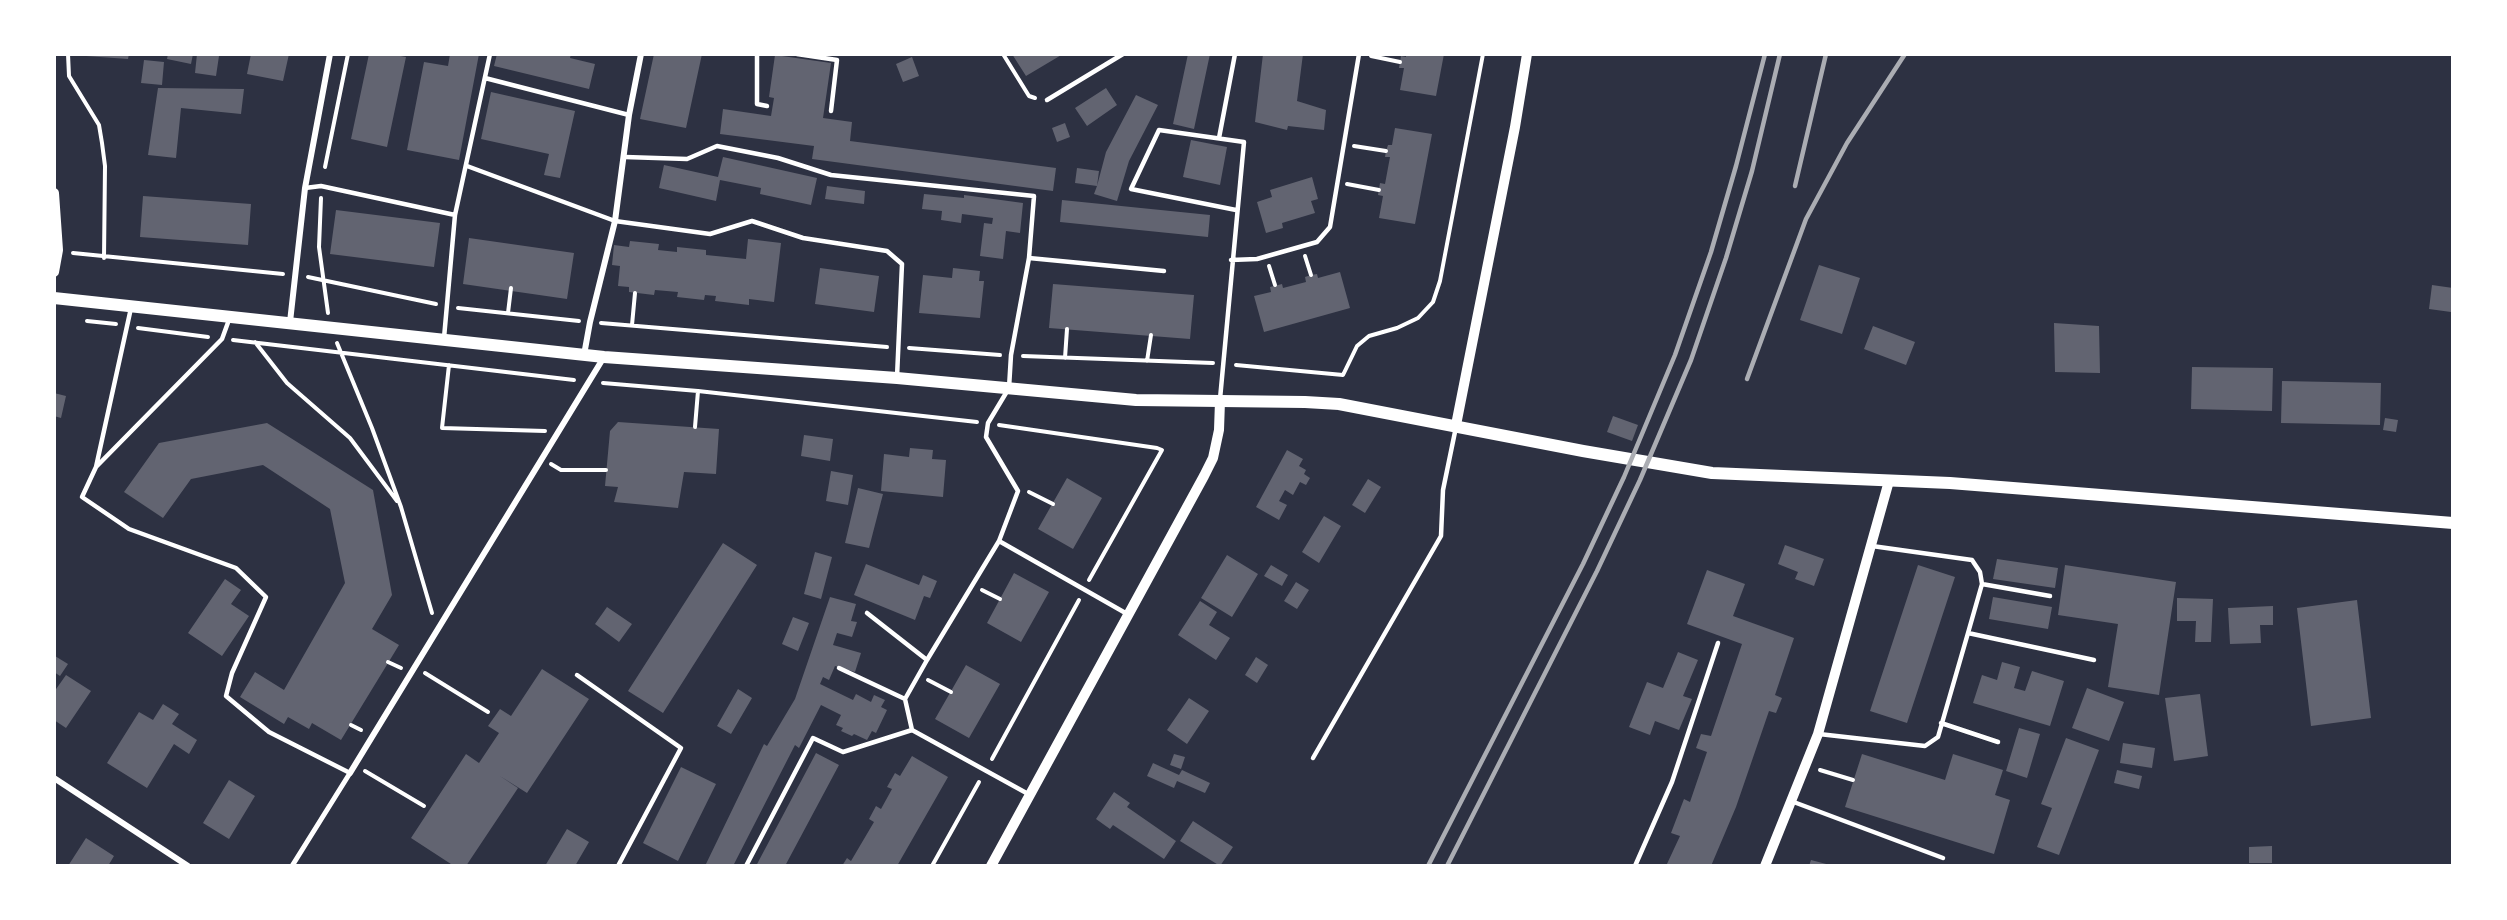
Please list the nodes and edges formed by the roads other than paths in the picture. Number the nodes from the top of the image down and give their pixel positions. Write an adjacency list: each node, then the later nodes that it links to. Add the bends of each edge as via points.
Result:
1 (330, 54): 18 (street)
2 (490, 54): 10 (lane)
3 (641, 54): 14 (street)
4 (757, 54): 12 (lane, via 758,104)
5 (797, 54): 13 (lane, via 837,60)
6 (1123, 54): 11 (lane)
7 (1235, 54): 15 (lane)
8 (1360, 54): 24 (lane, via 1330,227 1317,242 1257,260)
9 (1527, 54): 37 (street)
10 (484, 78): 14 (lane); 17 (lane)
11 (1047, 100)
12 (767, 106)
13 (831, 111)
14 (629, 115): 16 (street)
15 (1220, 138): 20 (lane, via 1244,141); 20 (lane, via 1159,130 1131,189)
16 (625, 157): 22 (street); 23 (lane, via 687,159 717,146 778,158 831,175 1034,196)
17 (467, 166): 21 (lane); 22 (lane)
18 (305, 188): 21 (lane, via 321,186); 30 (street)
19 (54, 193): 26 (street, via 58,250)
20 (1236, 210): 24 (lane)
21 (455, 215): 31 (lane)
22 (615, 221): 32 (street); 34 (lane, via 710,234 752,221 802,238 887,251 902,264)
23 (1029, 258): 25 (lane); 35 (lane, via 1011,355)
24 (1232, 260): 36 (lane)
25 (1164, 271)
26 (54, 272)
27 (54, 298): 28 (main road)
28 (132, 306): 29 (main road); 38 (lane)
29 (230, 316): 30 (main road); 38 (lane, via 222,339)
30 (290, 322): 31 (main road)
31 (444, 340): 32 (main road)
32 (584, 355): 33 (main road)
33 (604, 357): 34 (main road); 59 (street)
34 (897, 378): 35 (main road)
35 (1009, 388): 36 (main road, via 1136,400); 41 (lane, via 988,423 986,438 1018,491)
36 (1220, 401): 37 (main road, via 1340,404); 46 (street, via 1213,458)
37 (1456, 425): 39 (main road, via 1712,473); 58 (lane, via 1443,490 1441,536)
38 (96, 467): 59 (lane, via 82,497 129,529 236,568 266,597 232,673 226,696 269,732)
39 (1889, 481): 40 (main road); 42 (street)
40 (2453, 523)
41 (999, 541): 46 (lane); 49 (lane)
42 (1872, 546): 43 (lane, via 1972,560); 56 (street)
43 (1982, 584): 44 (lane); 47 (lane)
44 (2050, 596)
45 (867, 613): 49 (lane)
46 (1129, 615): 61 (street)
47 (1968, 633): 50 (lane); 54 (lane)
48 (1718, 643): 69 (lane, via 1672,782)
49 (927, 660): 53 (lane)
50 (2094, 660)
51 (839, 668): 53 (lane)
52 (577, 675): 66 (lane, via 681,748)
53 (905, 699): 55 (lane)
54 (1941, 723): 56 (lane, via 1938,737 1925,746); 57 (lane)
55 (912, 730): 61 (lane); 67 (lane, via 843,752 813,738)
56 (1818, 734): 62 (street)
57 (1998, 742)
58 (1313, 758)
59 (350, 773): 65 (street)
60 (54, 778): 64 (street)
61 (1030, 795): 68 (street)
62 (1791, 801): 63 (lane); 70 (street)
63 (1943, 858)
64 (188, 866)
65 (292, 866)
66 (618, 866)
67 (746, 866)
68 (991, 866)
69 (1635, 866)
70 (1765, 866)

